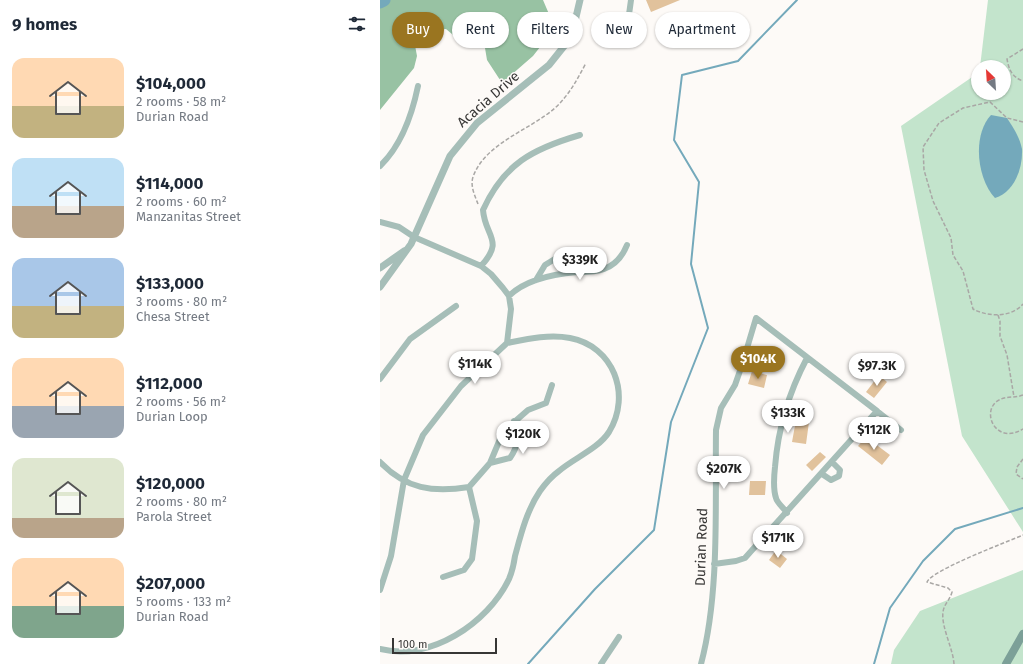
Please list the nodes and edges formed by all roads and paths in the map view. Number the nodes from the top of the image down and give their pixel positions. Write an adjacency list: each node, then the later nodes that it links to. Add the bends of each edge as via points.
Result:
1 (580, 0): 13 (street, Acacia Drive, via 565,45 549,65 477,123 450,156)
2 (631, 0): 3 (street)
3 (629, 12)
4 (1023, 49): 6 (path, via 1007,59 1008,68 1015,78)
5 (586, 63): 11 (path, via 565,98 532,126 493,150 482,163 473,177 472,185 478,204)
6 (1023, 82)
7 (418, 86): 10 (street, via 410,119 398,143)
8 (1023, 122): 24 (path, via 1007,118 990,102 963,108 939,123 923,147 924,170 933,201 950,238 953,255 964,271 973,309 982,314)
9 (580, 134): 11 (street, via 526,157 494,187)
10 (380, 166)
11 (483, 210): 16 (street, via 494,244 491,256)
12 (380, 222): 13 (street, via 399,227)
13 (414, 237): 15 (street, Acacia Drive); 16 (street)
14 (627, 245): 18 (street, via 619,258 605,269)
15 (410, 246): 17 (street, Acacia Drive); 20 (street, Acacia Drive)
16 (481, 266): 21 (street, via 491,274)
17 (380, 268)
18 (583, 272): 19 (street); 19 (street, via 574,261 558,257 545,265)
19 (536, 280): 21 (street)
20 (380, 287)
21 (508, 296): 25 (street, via 511,309)
22 (1023, 304): 24 (path, via 1009,313)
23 (456, 306): 27 (street, via 410,339)
24 (998, 315): 30 (path, via 1000,336 1007,355)
25 (507, 343): 41 (street, via 461,386 423,435); 50 (street, via 539,337 569,337 592,345 608,361 618,382 618,407 608,432 588,452 559,471 540,492 525,521 510,578 499,597 475,622 450,639 425,649 397,652)
26 (807, 358): 31 (street); 43 (street, via 791,394 777,446 774,477 776,498); 45 (street, Durian Road, via 756,318 734,385 721,408 716,430)
27 (380, 379)
28 (552, 385): 32 (street, via 546,403 528,410)
29 (1023, 396): 30 (path)
30 (1014, 397): 33 (path, via 999,400 993,405 991,419 995,427 1003,433 1011,434)
31 (877, 411): 34 (street); 37 (street)
32 (514, 421): 38 (street, via 503,432); 38 (street, via 517,448 510,458)
33 (1023, 429)
34 (901, 430)
35 (1023, 458): 40 (path, via 1016,474)
36 (380, 462): 41 (street, via 387,470)
37 (832, 462): 39 (street); 39 (street, via 840,470 839,476 831,480)
38 (490, 463): 42 (street)
39 (822, 474): 43 (street)
40 (1023, 479)
41 (404, 480): 42 (street, via 420,488 441,491); 47 (street, via 391,556)
42 (469, 487): 46 (street, via 477,521 472,559 464,570)
43 (787, 513): 45 (street, via 745,558 736,562)
44 (1023, 535): 53 (path, via 961,561 929,578 927,582 948,588 952,592 943,613)
45 (714, 564): 52 (street, Durian Road, via 711,604)
46 (443, 577)
47 (380, 590)
48 (1023, 634): 54 (main road)
49 (619, 637): 51 (street)
50 (380, 649)
51 (601, 664)
52 (701, 664)
53 (954, 664)
54 (1006, 664)

